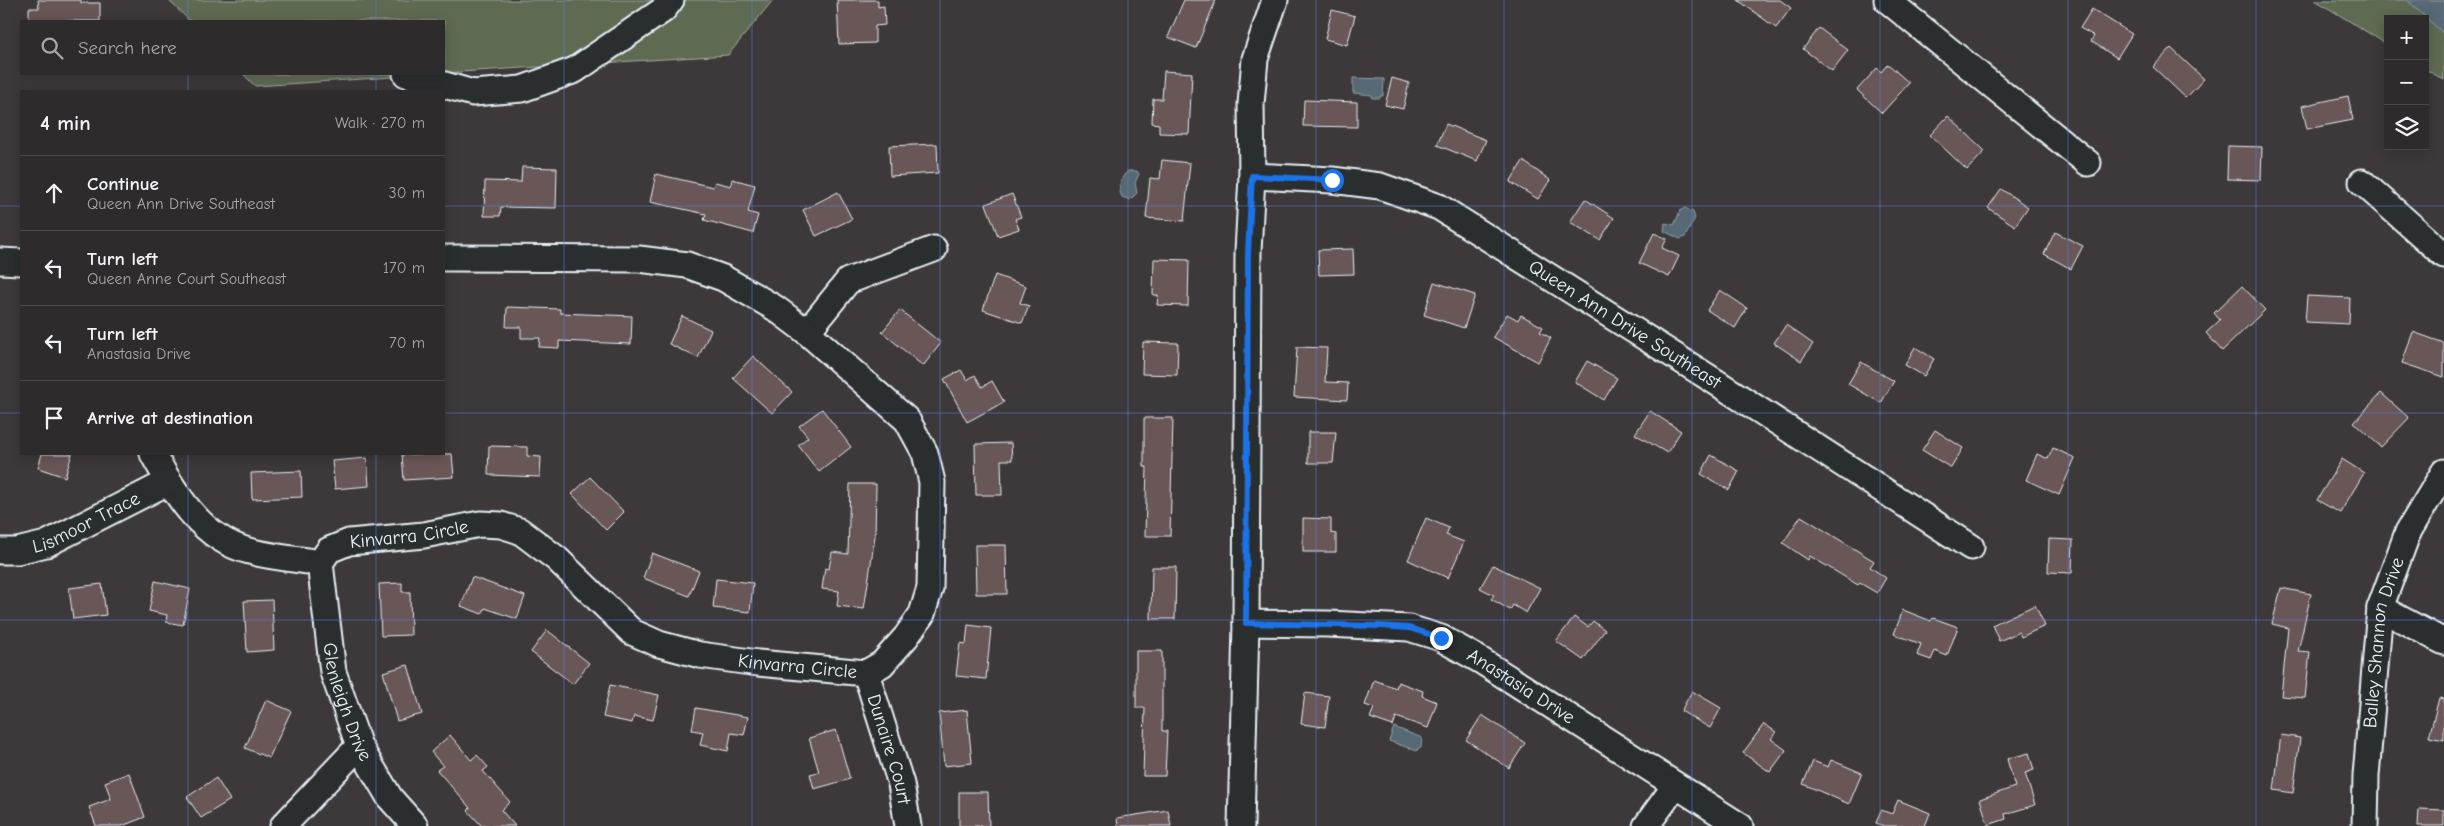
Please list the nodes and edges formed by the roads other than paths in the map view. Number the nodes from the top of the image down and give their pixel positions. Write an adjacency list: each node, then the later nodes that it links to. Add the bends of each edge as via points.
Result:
1 (671, 0): 4 (street, via 663,10 575,70 522,89 473,92)
2 (1274, 0): 6 (street, via 1255,59 1251,104)
3 (1887, 0): 5 (street)
4 (410, 75)
5 (2088, 163)
6 (1252, 176): 17 (street, Queen Ann Drive Southeast, via 1380,186 1439,207); 21 (street, via 1248,252)
7 (2362, 182): 9 (street)
8 (934, 249): 13 (street, via 848,281)
9 (2444, 255)
10 (445, 258): 13 (street, Kinvarra Circle, via 639,259 687,265 723,278 775,308)
11 (0, 261): 12 (street)
12 (20, 262)
13 (807, 332): 23 (street, Kinvarra Circle, via 907,420 925,453 932,482 930,588 922,614 882,664)
14 (153, 455): 16 (street)
15 (2444, 472): 20 (street, Balley Shannon Drive, via 2408,532)
16 (168, 482): 18 (street, Lismoor Trace, via 46,544 17,551); 19 (street, via 198,521 219,539 248,551)
17 (1971, 547)
18 (0, 551)
19 (320, 563): 23 (street, Kinvarra Circle, via 329,550 350,542 424,535 480,524 501,525 520,530 557,559 632,632 650,640 700,655); 24 (street, Glenleigh Drive, via 333,672)
20 (2380, 608): 22 (street); 32 (street, Balley Shannon Drive)
21 (1246, 623): 25 (street, Anastasia Drive, via 1409,628 1441,638); 29 (street)
22 (2444, 642)
23 (866, 673): 28 (street, Dunaire Court, via 901,784)
24 (359, 746): 26 (street); 27 (street, Glenleigh Drive, via 390,798)
25 (1675, 786): 30 (street); 31 (street, Anastasia Drive)
26 (283, 826)
27 (415, 826)
28 (908, 826)
29 (1241, 826)
30 (1646, 826)
31 (1740, 826)
32 (2365, 826)

